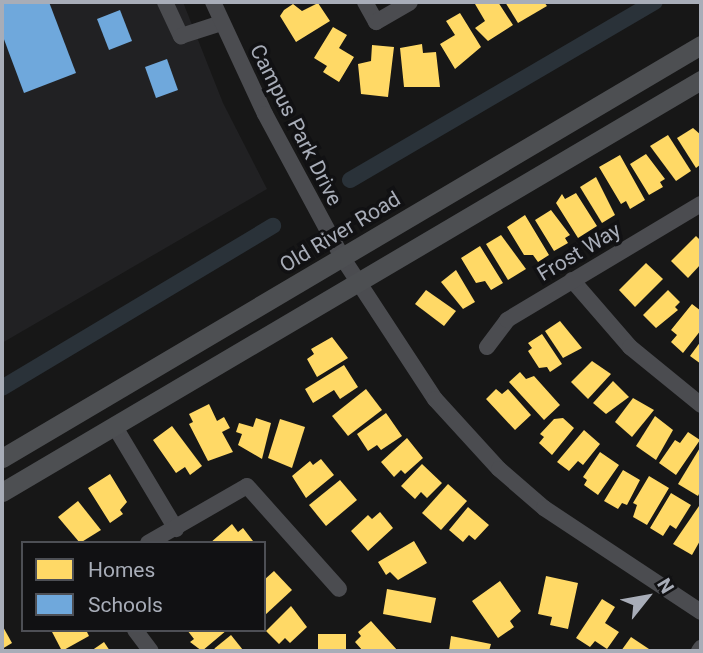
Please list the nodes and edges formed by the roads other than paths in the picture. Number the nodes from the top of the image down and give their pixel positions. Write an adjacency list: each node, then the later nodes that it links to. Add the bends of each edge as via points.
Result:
1 (165, 2): 5 (street, via 181,36)
2 (213, 2): 5 (street, Campus Park Drive)
3 (365, 2): 4 (street, via 376,22)
4 (410, 2)
5 (221, 23): 9 (street, Campus Park Drive)
6 (701, 45): 9 (main road, Old River Road)
7 (701, 80): 11 (main road)
8 (701, 204): 10 (street, Frost Way)
9 (342, 257): 11 (street, Campus Park Drive); 13 (main road, Old River Road)
10 (572, 280): 12 (street, Frost Way, via 507,320); 14 (street, via 630,347)
11 (358, 283): 15 (main road); 21 (street, Campus Park Drive, via 435,399 499,469 582,536)
12 (487, 347)
13 (180, 354): 15 (main road, via 174,366 124,400); 16 (main road, Old River Road)
14 (701, 405)
15 (114, 427): 17 (main road); 18 (street)
16 (2, 458)
17 (2, 492)
18 (176, 529): 19 (street); 20 (street, via 247,486 261,496 307,558)
19 (152, 541)
20 (339, 589)
21 (701, 612)
22 (136, 632): 23 (street)
23 (150, 651)

